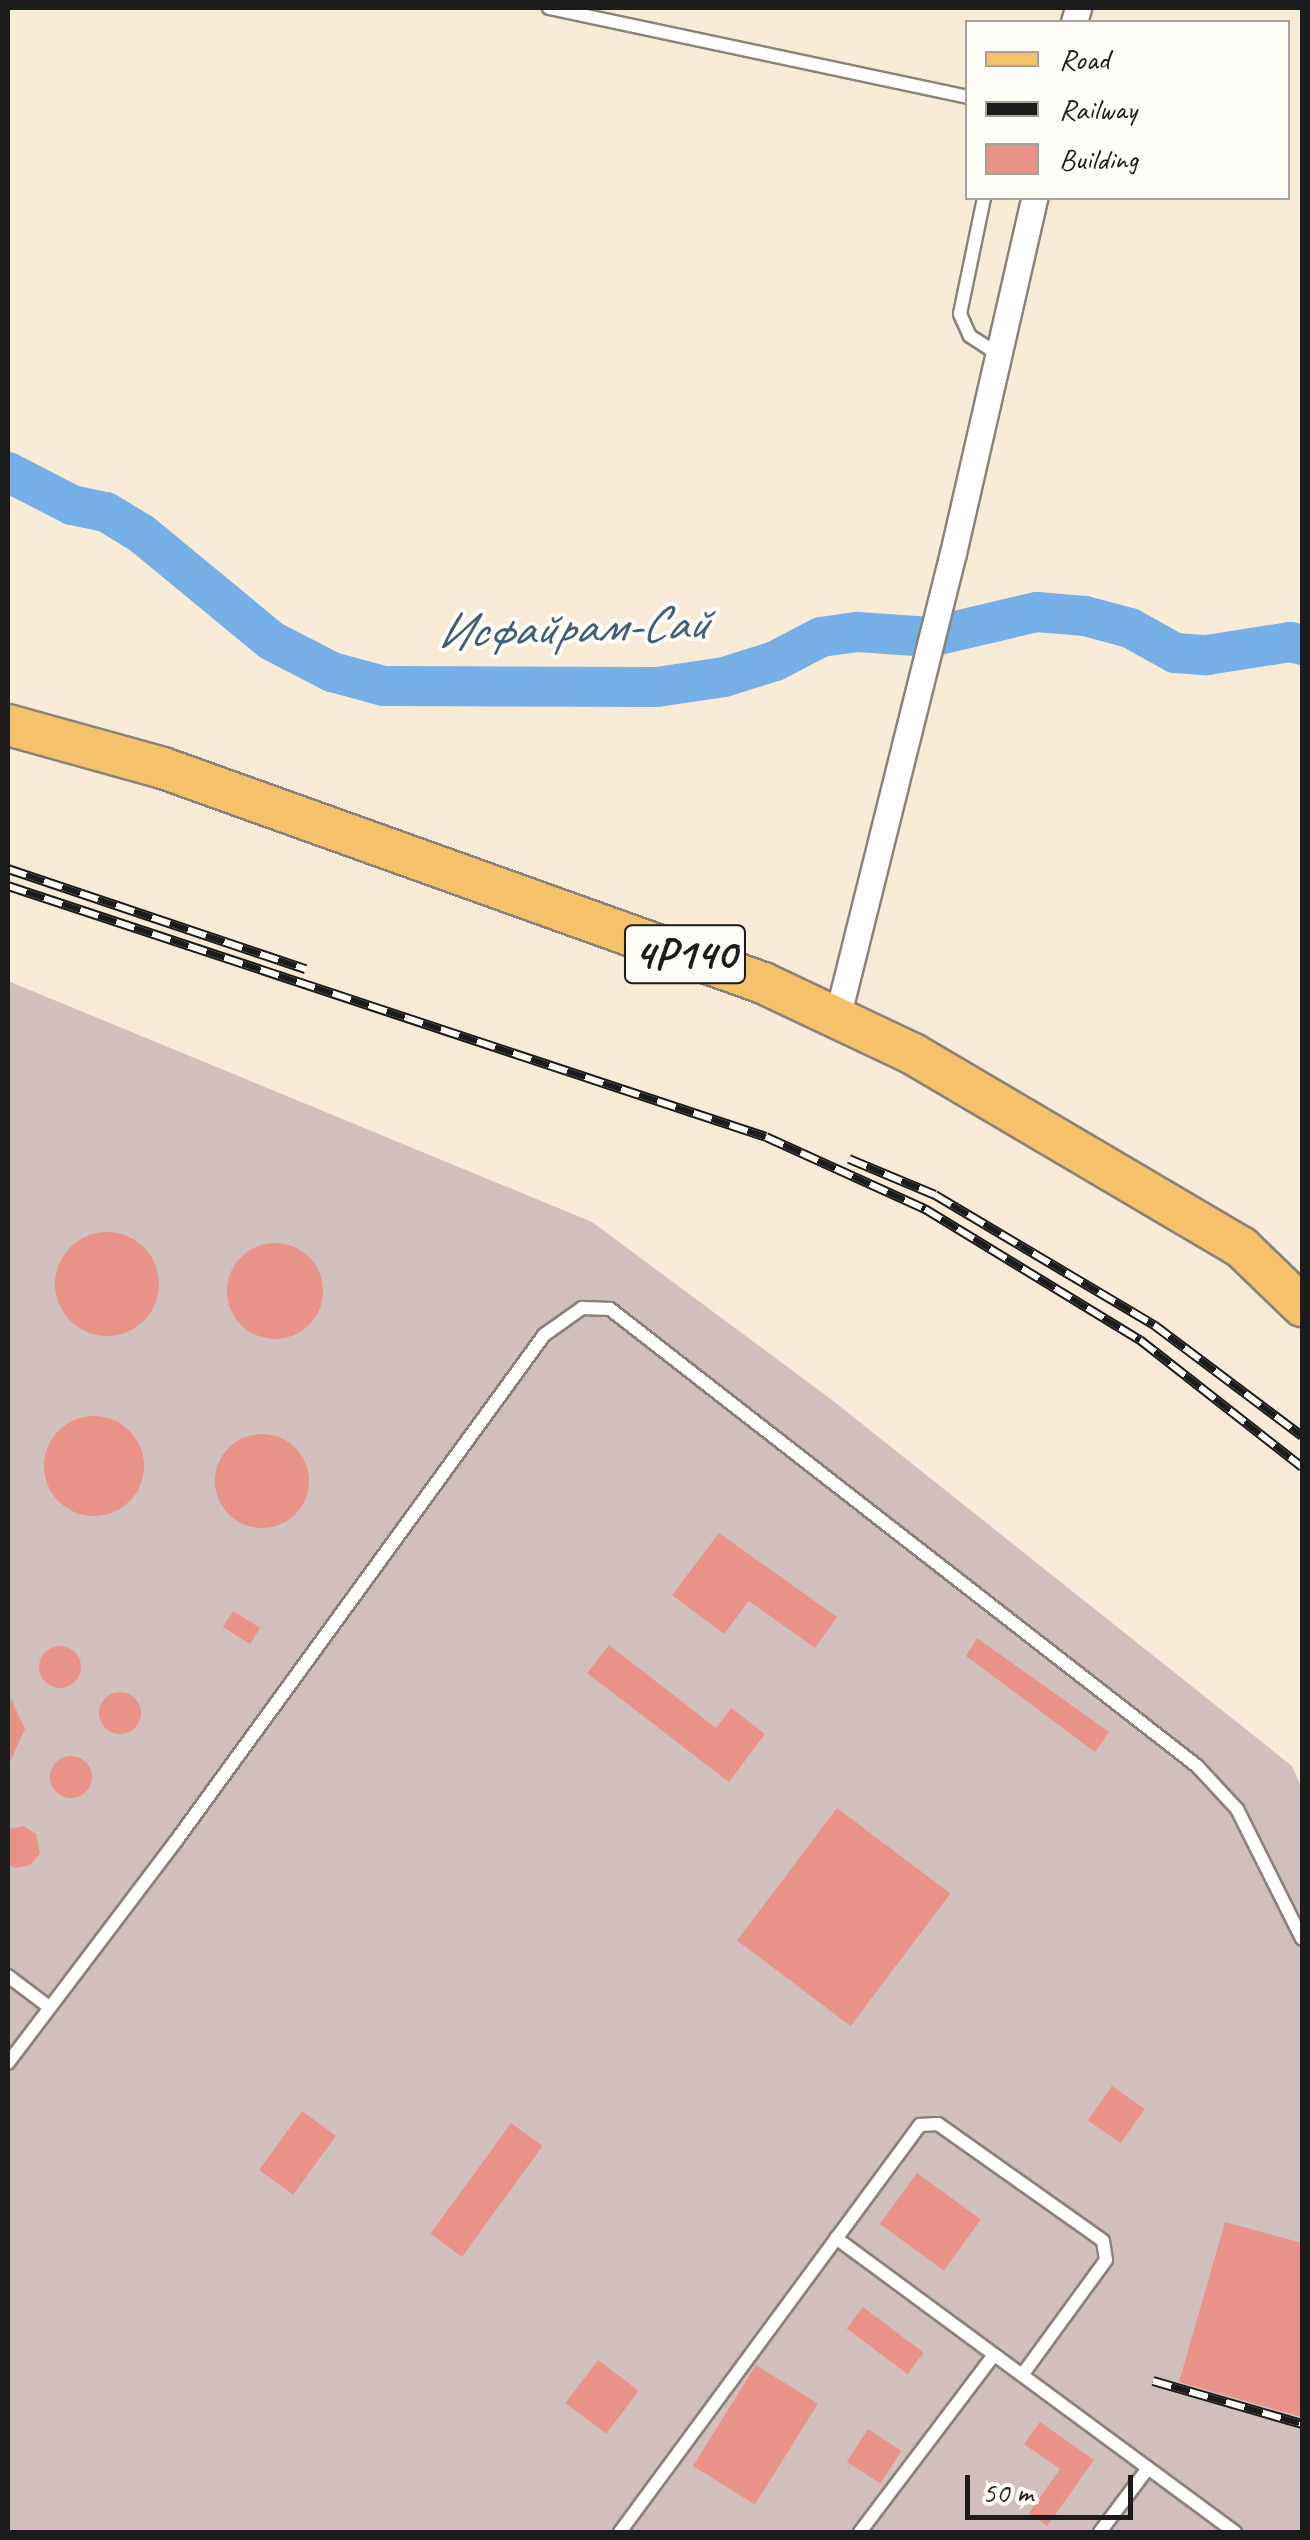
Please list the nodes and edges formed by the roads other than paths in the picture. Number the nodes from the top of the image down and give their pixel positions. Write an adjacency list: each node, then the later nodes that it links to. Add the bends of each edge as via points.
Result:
1 (549, 8): 2 (lane)
2 (965, 96)
3 (984, 200): 5 (lane, via 960,314 970,336)
4 (1034, 200): 5 (street)
5 (998, 354): 7 (street)
6 (8, 725): 7 (main road, 4P140, via 164,768 479,878 763,983)
7 (837, 1018): 8 (main road, 4P140, via 913,1054 1240,1247)
8 (1302, 1306)
9 (1302, 1940): 11 (lane, via 1237,1809 1197,1766 610,1309 582,1308 544,1335)
10 (8, 1976): 11 (lane)
11 (50, 2007): 12 (lane)
12 (8, 2063)
13 (836, 2238): 14 (lane); 15 (lane, via 920,2124 938,2124 1103,2241 1106,2260); 17 (lane)
14 (994, 2354): 15 (lane); 18 (lane)
15 (1022, 2375): 16 (lane)
16 (1148, 2468): 19 (lane); 20 (lane)
17 (620, 2532)
18 (860, 2532)
19 (1100, 2532)
20 (1235, 2532)

